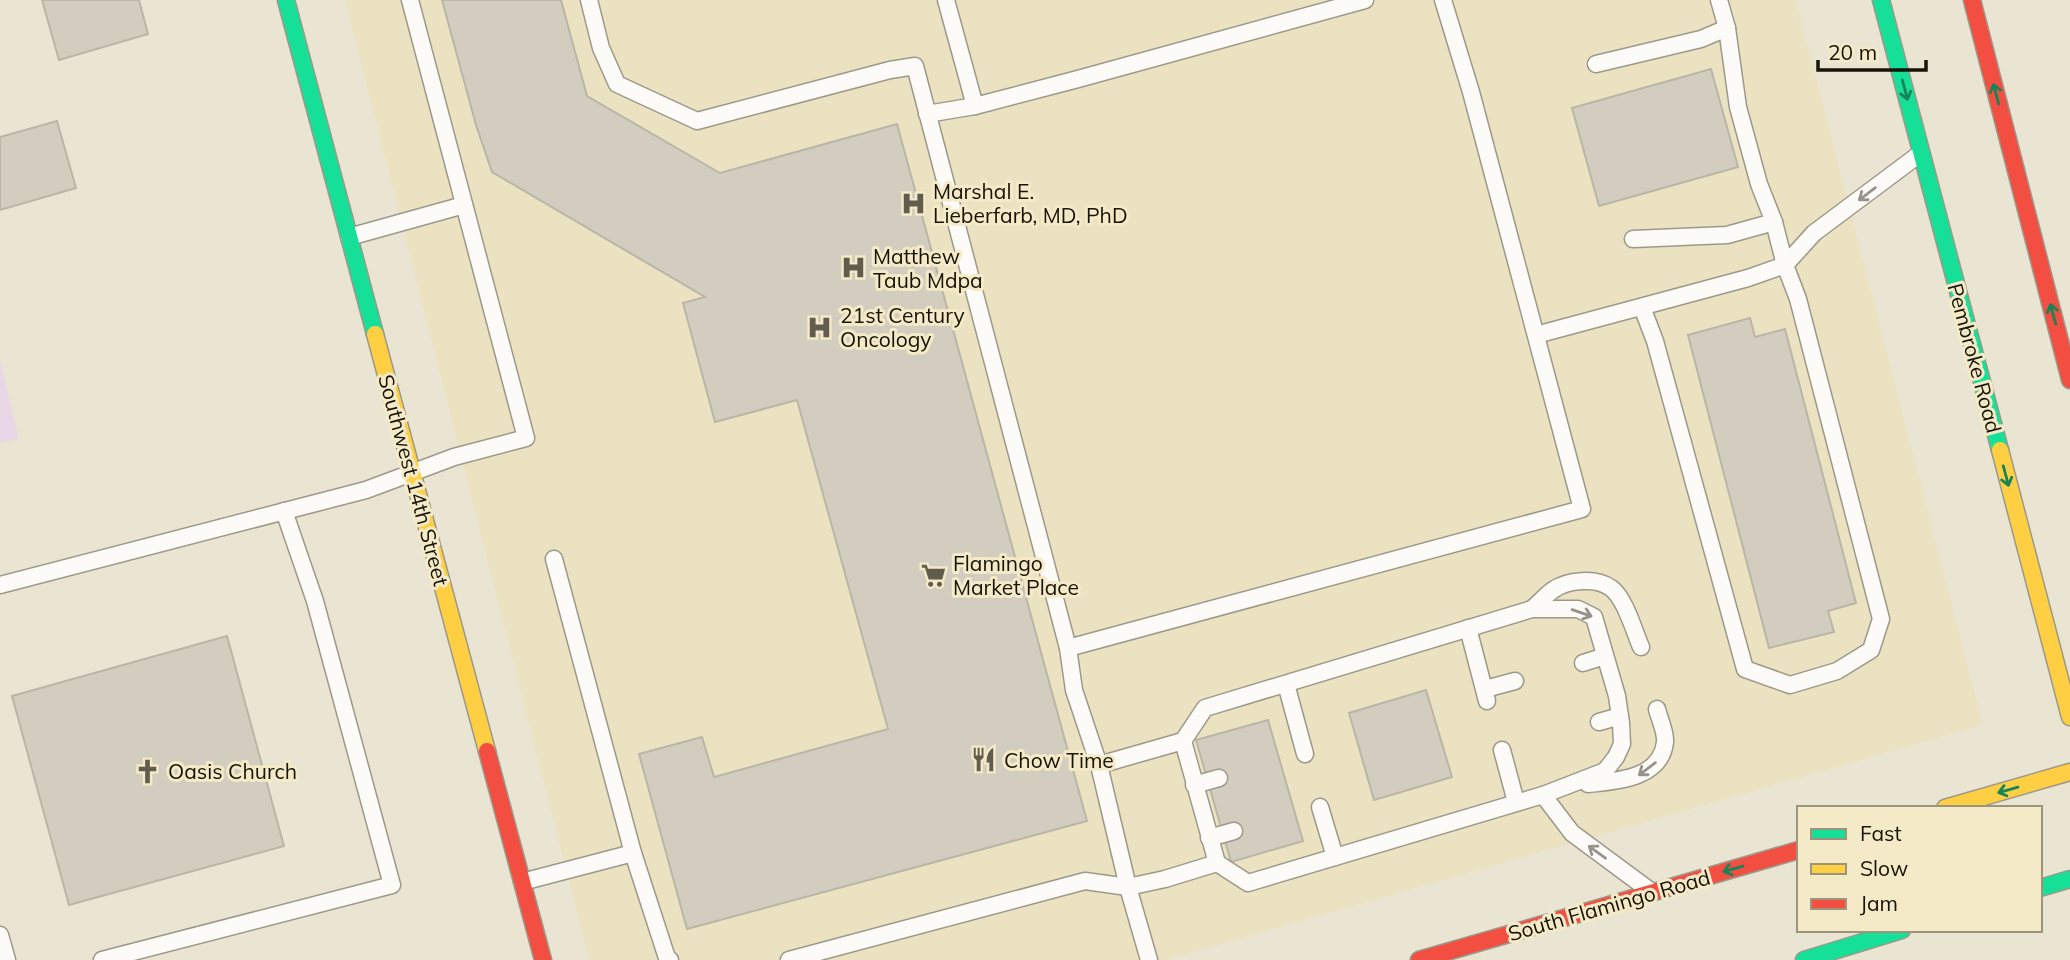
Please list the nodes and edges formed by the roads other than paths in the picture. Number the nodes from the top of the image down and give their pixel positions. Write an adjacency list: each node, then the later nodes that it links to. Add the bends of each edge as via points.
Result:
1 (286, 0): 17 (main road, Southwest 14th Street)
2 (410, 0): 15 (lane)
3 (589, 0): 13 (lane, via 601,48 617,84 697,121 915,66)
4 (946, 0): 12 (lane)
5 (1365, 0): 12 (lane)
6 (1443, 0): 21 (lane)
7 (1719, 0): 10 (lane)
8 (1881, 0): 14 (main road, Pembroke Road, one-way to 14)
9 (1972, 0): 22 (main road, one-way to 9)
10 (1727, 29): 11 (lane); 16 (lane, via 1738,107)
11 (1596, 64)
12 (975, 106): 13 (lane)
13 (927, 114): 29 (lane)
14 (1921, 152): 19 (lane, one-way to 19, via 1814,233); 37 (main road, Pembroke Road, one-way to 37)
15 (464, 205): 17 (lane); 23 (lane, via 526,438)
16 (1774, 222): 18 (lane, via 1727,235); 19 (lane)
17 (349, 237): 23 (main road, Southwest 14th Street)
18 (1633, 239)
19 (1785, 265): 20 (lane); 20 (lane, via 1798,299 1881,619 1871,650 1825,675 1790,685 1745,668)
20 (1642, 307): 21 (lane)
21 (1536, 335): 29 (lane, via 1582,509)
22 (2070, 380)
23 (412, 471): 24 (lane, via 366,490); 58 (main road, Southwest 14th Street)
24 (284, 511): 26 (lane); 65 (lane, via 315,601 392,885)
25 (555, 559): 54 (lane)
26 (0, 585)
27 (1532, 609): 28 (lane); 30 (lane, via 1555,589 1582,581 1602,584 1613,589); 31 (lane, one-way to 31, via 1577,609 1594,617)
28 (1468, 628): 33 (lane, via 1486,695); 34 (lane)
29 (1068, 648): 42 (lane, via 1074,690)
30 (1641, 648)
31 (1605, 656): 32 (lane); 36 (lane)
32 (1583, 663)
33 (1515, 681)
34 (1286, 684): 39 (lane, via 1205,708); 41 (lane)
35 (1657, 709): 46 (lane, one-way to 46, via 1666,740 1660,758 1642,774)
36 (1620, 716): 38 (lane); 46 (lane, via 1622,744 1605,771)
37 (2070, 717)
38 (1599, 722)
39 (1183, 741): 42 (lane); 45 (lane)
40 (1502, 750): 48 (lane)
41 (1305, 754)
42 (1099, 765): 59 (lane)
43 (2070, 772): 49 (main road, one-way to 49)
44 (1219, 778): 45 (lane)
45 (1194, 785): 52 (lane)
46 (1560, 788): 47 (lane)
47 (1543, 795): 48 (lane); 61 (lane, one-way to 47, via 1572,833)
48 (1516, 802): 55 (lane)
49 (1952, 806)
50 (1320, 807): 55 (lane)
51 (1234, 831): 52 (lane)
52 (1209, 838): 56 (lane)
53 (1797, 851): 61 (main road, South Flamingo Road, one-way to 61)
54 (634, 853): 58 (lane); 67 (lane)
55 (1335, 857): 56 (lane, via 1248,883)
56 (1216, 863): 59 (lane)
57 (2070, 879): 60 (main road)
58 (522, 883): 66 (main road, Southwest 14th Street)
59 (1128, 887): 68 (lane, via 1085,881); 69 (lane)
60 (2042, 887)
61 (1652, 893): 70 (main road, South Flamingo Road)
62 (1895, 932): 71 (main road)
63 (0, 935): 64 (lane)
64 (7, 960)
65 (102, 960)
66 (543, 960)
67 (670, 960)
68 (789, 960)
69 (1149, 960)
70 (1419, 960)
71 (1804, 960)

